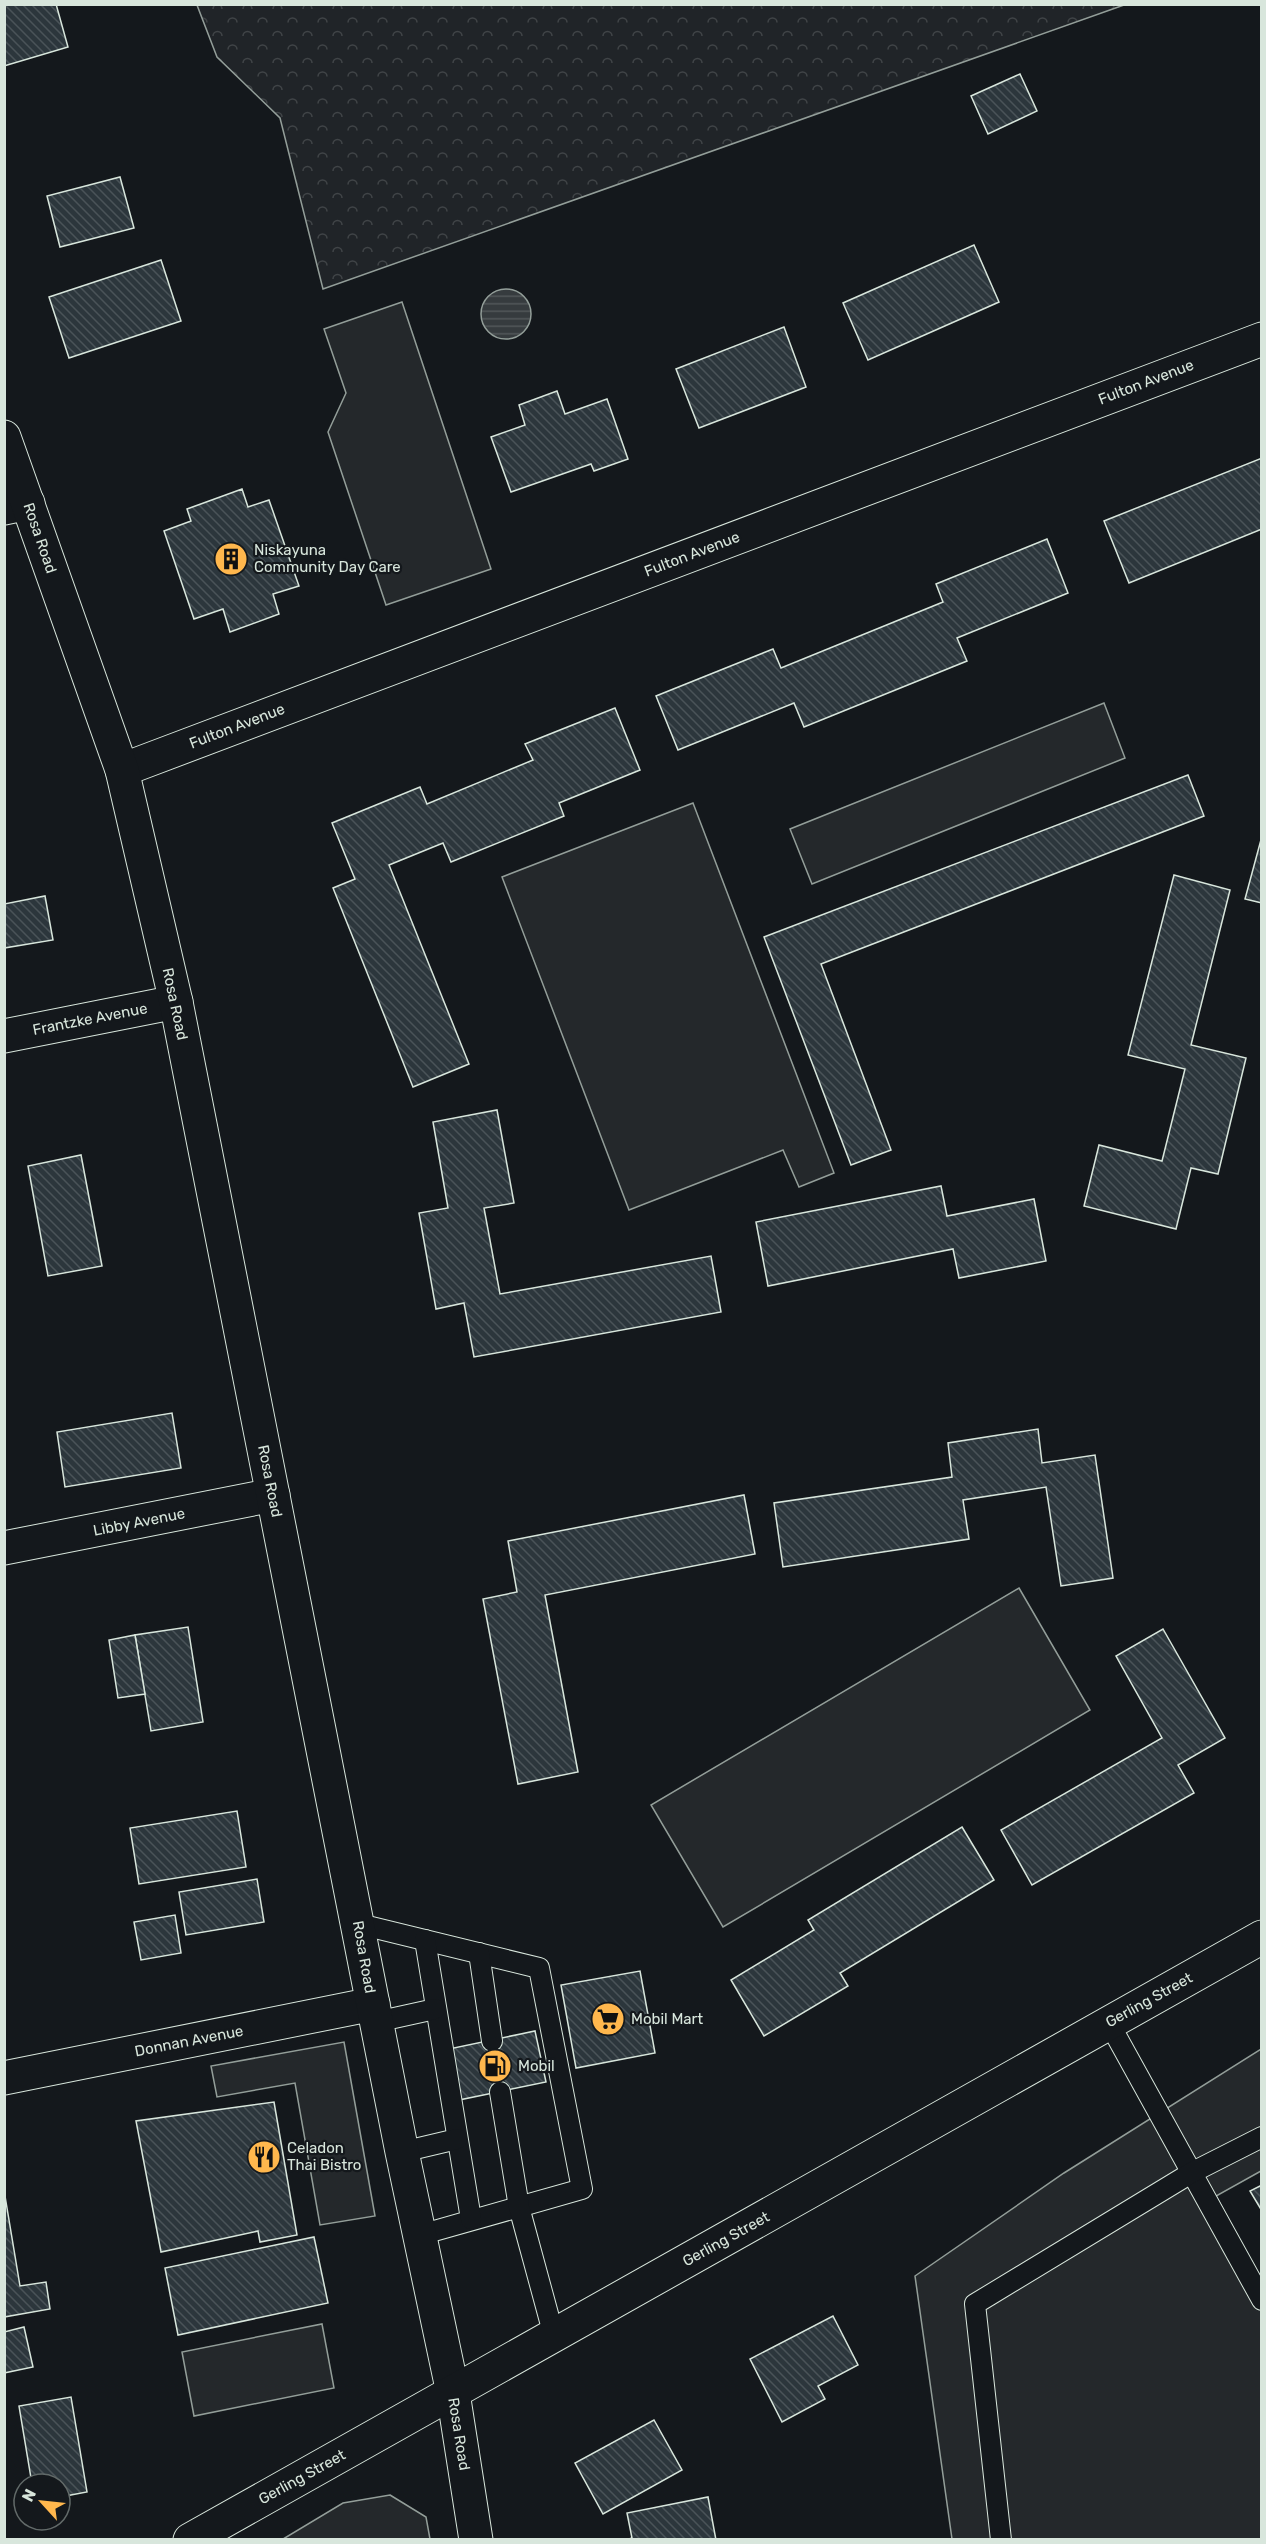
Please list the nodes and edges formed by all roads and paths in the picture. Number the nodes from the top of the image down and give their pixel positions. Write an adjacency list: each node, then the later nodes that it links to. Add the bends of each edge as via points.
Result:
1 (1262, 339): 4 (street, Fulton Avenue)
2 (4, 437): 3 (street, Rosa Road)
3 (16, 505): 4 (street, Rosa Road)
4 (122, 770): 5 (street, Rosa Road)
5 (176, 1002): 6 (street, Frantzke Avenue); 7 (street, Rosa Road)
6 (4, 1036)
7 (273, 1495): 8 (street, Libby Avenue); 9 (street, Rosa Road)
8 (4, 1548)
9 (359, 1924): 11 (lane); 14 (street, Rosa Road)
10 (1262, 1937): 15 (street, Gerling Street)
11 (424, 1940): 12 (lane); 13 (lane)
12 (479, 1953): 16 (lane); 23 (lane, via 539,1968 582,2189)
13 (435, 2009): 14 (lane); 20 (lane)
14 (375, 2013): 17 (street, Donnan Avenue); 21 (street, Rosa Road)
15 (1109, 2023): 22 (lane); 27 (street, Gerling Street)
16 (492, 2041)
17 (4, 2078)
18 (500, 2092): 23 (lane)
19 (1262, 2137): 22 (lane)
20 (457, 2139): 21 (lane); 24 (lane)
21 (402, 2152): 25 (street, Rosa Road)
22 (1191, 2173): 26 (lane); 31 (lane, via 975,2304)
23 (519, 2207): 24 (lane); 27 (lane)
24 (471, 2219): 25 (lane)
25 (420, 2235): 28 (street, Rosa Road)
26 (1262, 2300)
27 (554, 2336): 28 (street, Gerling Street)
28 (453, 2393): 29 (street, Gerling Street); 30 (street, Rosa Road)
29 (190, 2540)
30 (476, 2540)
31 (1001, 2540)

